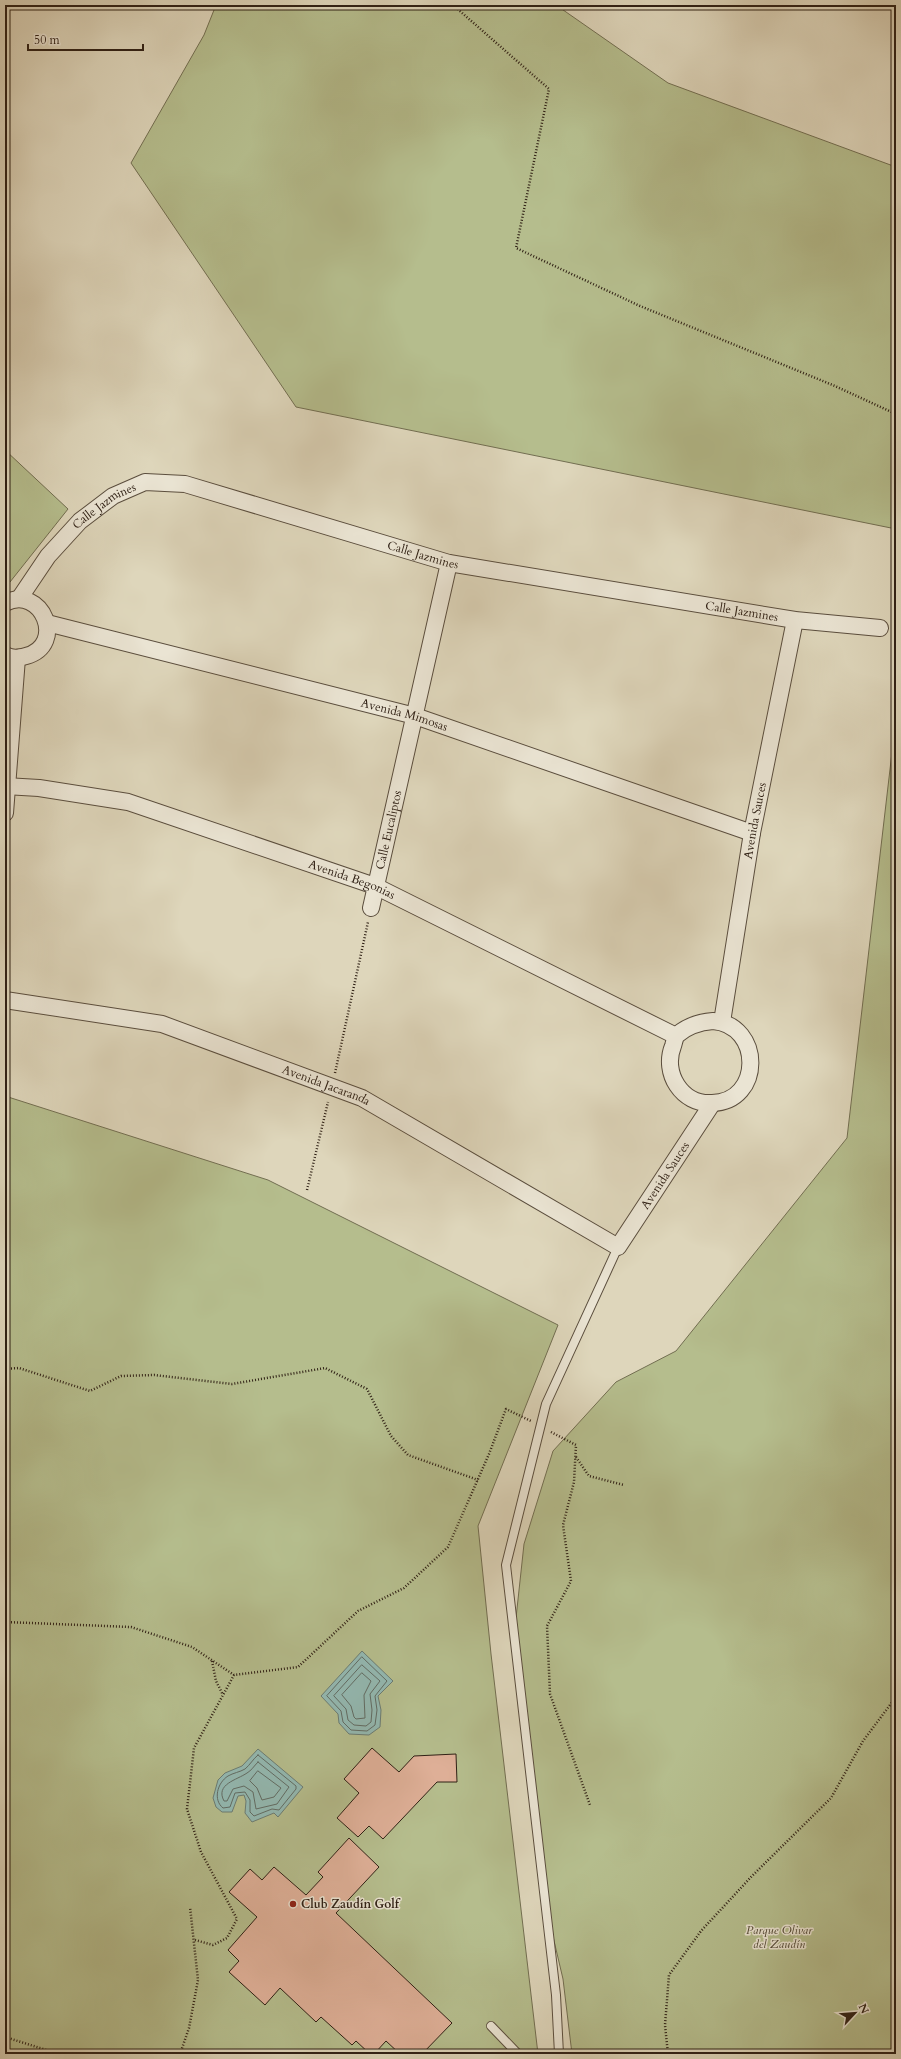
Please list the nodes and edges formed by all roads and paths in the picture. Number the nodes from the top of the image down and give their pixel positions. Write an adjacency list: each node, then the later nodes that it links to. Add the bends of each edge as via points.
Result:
1 (452, 5): 2 (path, via 549,89 516,248 640,306 835,386)
2 (896, 414)
3 (449, 563): 4 (street, Calle Jazmines, via 185,484 145,482 113,496 80,521); 5 (street, Calle Jazmines); 9 (street, Calle Eucaliptos)
4 (12, 601): 6 (street, via 28,601 37,606 44,614)
5 (795, 620): 7 (street, Calle Jazmines); 12 (street, Avenida Sauces)
6 (47, 624): 8 (street, via 42,647 34,654); 9 (street, Avenida Mimosas)
7 (880, 628)
8 (11, 657): 10 (street)
9 (415, 716): 12 (street, Avenida Mimosas); 13 (street, Calle Eucaliptos)
10 (6, 786): 11 (street); 13 (street, Avenida Begonias, via 39,788 128,802)
11 (5, 813)
12 (752, 833): 16 (street, Avenida Sauces)
13 (375, 886): 14 (street, Calle Eucaliptos); 17 (street, Avenida Begonias)
14 (371, 908): 18 (path)
15 (5, 1000): 18 (street, Avenida Jacaranda, via 162,1024)
16 (722, 1022): 17 (street, via 699,1022); 19 (street, via 740,1034 748,1046 750,1074 738,1093 726,1101)
17 (676, 1036): 19 (street, via 670,1053 670,1074 677,1087 687,1097)
18 (332, 1087): 20 (path); 21 (street, Avenida Jacaranda, via 362,1098)
19 (712, 1104): 21 (street, Avenida Sauces)
20 (307, 1190)
21 (618, 1248): 23 (lane, via 546,1404)
22 (5, 1369): 25 (path, via 19,1368 90,1391 121,1376 154,1376 232,1384 325,1368 367,1389 391,1436 408,1455)
23 (541, 1426): 24 (path, via 576,1445); 25 (path, via 506,1409); 40 (lane, via 506,1565 556,1995)
24 (576, 1457): 26 (path, via 589,1476); 32 (path, via 574,1482 563,1525 571,1581 547,1626 550,1694)
25 (478, 1480): 29 (path, via 448,1547 404,1588 358,1611 298,1667)
26 (624, 1484)
27 (5, 1622): 28 (path, via 131,1627 192,1647)
28 (212, 1661): 29 (path); 30 (path, via 216,1681)
29 (234, 1675): 30 (path)
30 (223, 1695): 34 (path, via 194,1748 187,1809 201,1852 237,1919 227,1938 213,1945)
31 (896, 1697): 41 (path, via 863,1740 831,1798 701,1931 669,1975 665,2024)
32 (590, 1805)
33 (190, 1907): 34 (path)
34 (195, 1940): 38 (path, via 198,1980 189,2028)
35 (491, 2026): 39 (lane)
36 (5, 2037): 37 (path)
37 (59, 2054)
38 (180, 2054)
39 (518, 2054)
40 (559, 2054)
41 (668, 2054)

